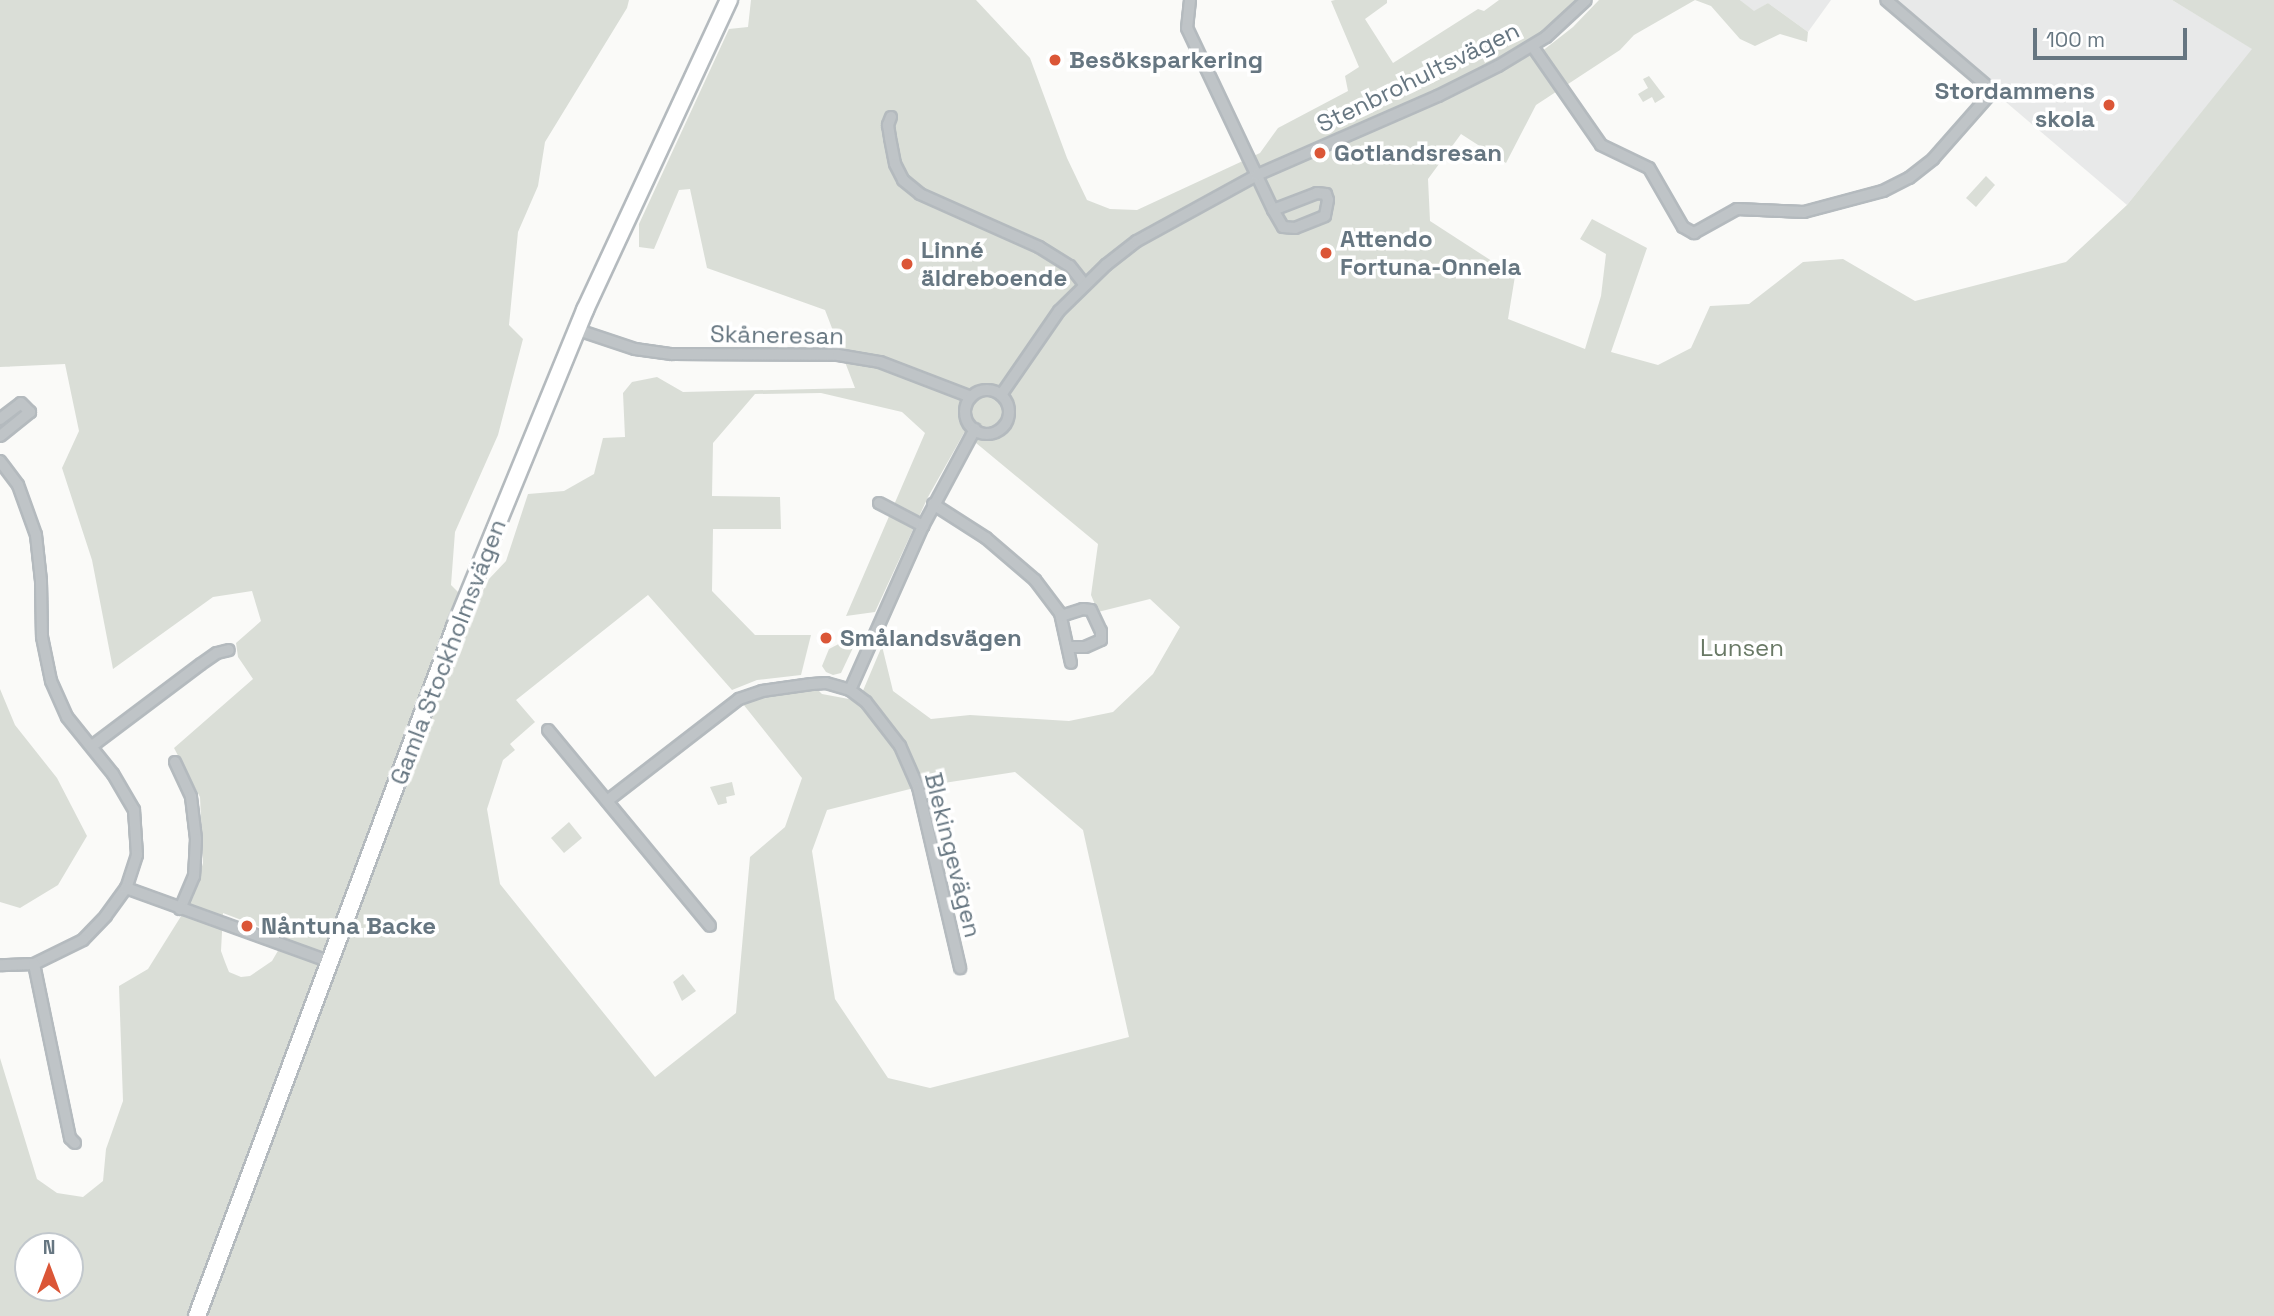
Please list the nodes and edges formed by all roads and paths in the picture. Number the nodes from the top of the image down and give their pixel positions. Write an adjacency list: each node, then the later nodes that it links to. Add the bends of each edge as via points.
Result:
1 (729, 0): 10 (main road, Gamla Stockholmsvägen)
2 (1190, 0): 7 (street, via 1187,28)
3 (1586, 0): 5 (street, Stenbrohultsvägen)
4 (1886, 0): 5 (street, via 1993,91 1933,159 1883,191 1804,212 1737,209 1695,233 1683,227 1649,168 1601,145)
5 (1533, 47): 7 (street, Stenbrohultsvägen, via 1438,96)
6 (891, 117): 9 (street, via 888,125 895,164 903,180 920,194 1039,247 1070,266)
7 (1257, 175): 8 (street); 9 (street, Stenbrohultsvägen, via 1137,242)
8 (1273, 210): 8 (street, via 1317,193 1326,194 1328,200 1325,216 1295,228 1283,227)
9 (1085, 285): 11 (street, Stenbrohultsvägen, via 1059,311)
10 (578, 330): 12 (street, Skåneresan, via 635,349 672,354 838,355 880,362); 32 (main road, Gamla Stockholmsvägen, via 455,627)
11 (1000, 394): 12 (street, via 987,390); 14 (street, via 1009,410 1006,424 987,434)
12 (971, 397): 14 (street, via 965,413)
13 (0, 419): 15 (street, via 21,403 30,412)
14 (975, 429): 18 (street)
15 (0, 436)
16 (0, 461): 26 (street, via 18,485 36,535 42,638 51,681 67,717)
17 (879, 503): 19 (street)
18 (933, 504): 19 (street); 20 (street, via 986,537 1035,580)
19 (923, 526): 24 (street)
20 (1061, 616): 21 (street); 21 (street, via 1091,610 1101,631 1101,640)
21 (1070, 647): 23 (street)
22 (229, 650): 26 (street, via 216,653)
23 (1071, 663)
24 (850, 690): 28 (street, via 812,684 739,699); 35 (street, Blekingevägen, via 866,702 900,746 918,787)
25 (548, 730): 28 (street)
26 (92, 747): 29 (street, via 134,810 137,855)
27 (175, 762): 30 (street, via 191,797 196,839 194,876)
28 (607, 801): 31 (street)
29 (126, 888): 30 (street); 33 (street, via 83,940)
30 (180, 909): 32 (street)
31 (710, 926)
32 (330, 962): 37 (main road, Gamla Stockholmsvägen)
33 (34, 964): 34 (street); 36 (street, via 70,1138)
34 (0, 965)
35 (960, 968)
36 (75, 1143)
37 (197, 1316)

